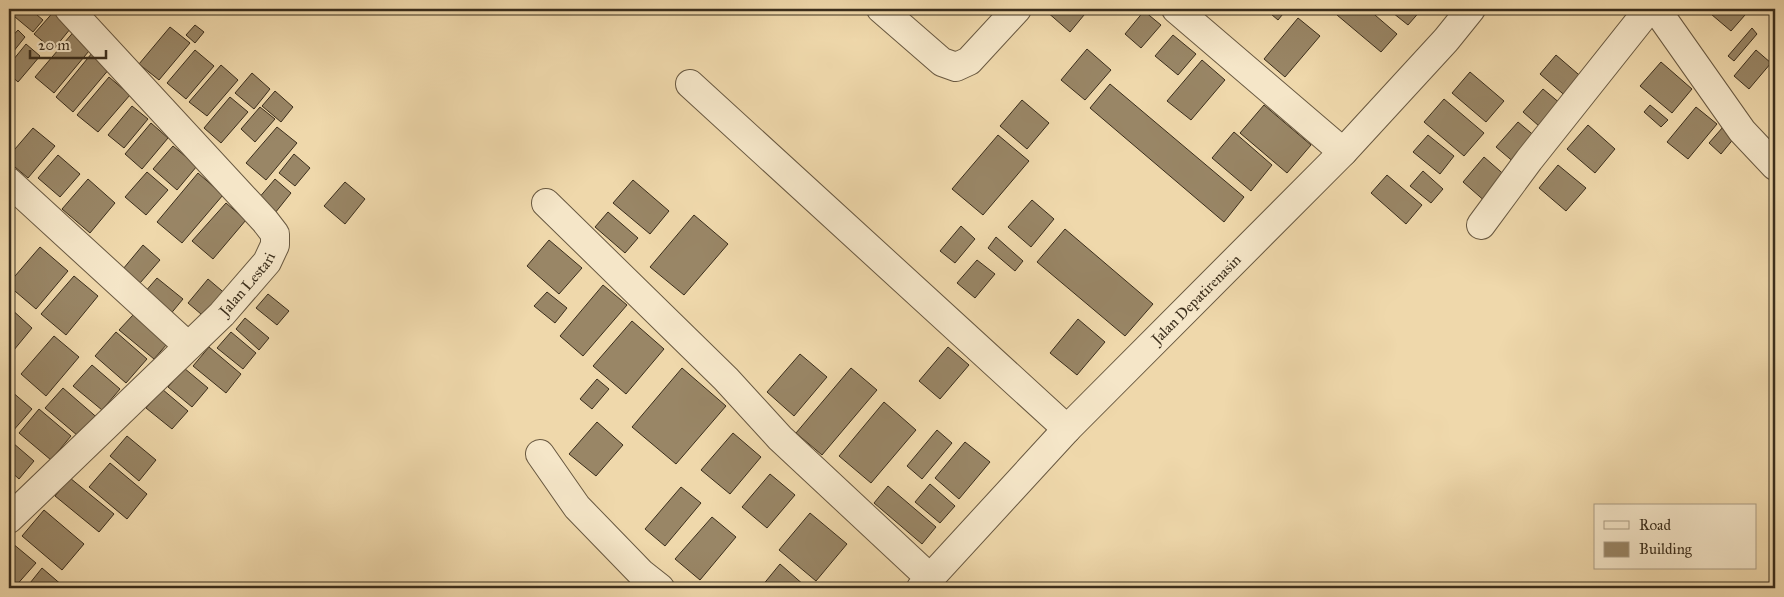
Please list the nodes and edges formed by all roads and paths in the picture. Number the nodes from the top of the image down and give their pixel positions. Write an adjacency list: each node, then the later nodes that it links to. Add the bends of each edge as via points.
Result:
1 (70, 9): 14 (street, Jalan Lestari, via 275,234 275,245 267,262 222,314)
2 (881, 9): 3 (street, via 942,62 956,67 969,61)
3 (1017, 9)
4 (1176, 9): 9 (street)
5 (1470, 9): 9 (street, Jalan Depatirenasin, via 1446,40)
6 (1649, 9): 13 (street)
7 (1656, 9): 10 (street, via 1742,131)
8 (690, 84): 15 (street)
9 (1343, 152): 15 (street, Jalan Depatirenasin)
10 (1775, 166)
11 (9, 182): 14 (street)
12 (546, 203): 18 (street, via 726,379 780,438)
13 (1481, 225)
14 (188, 346): 17 (street, Jalan Lestari)
15 (1067, 429): 18 (street, Jalan Depatirenasin)
16 (540, 454): 19 (street, via 577,507)
17 (9, 519)
18 (925, 583)
19 (660, 588)

